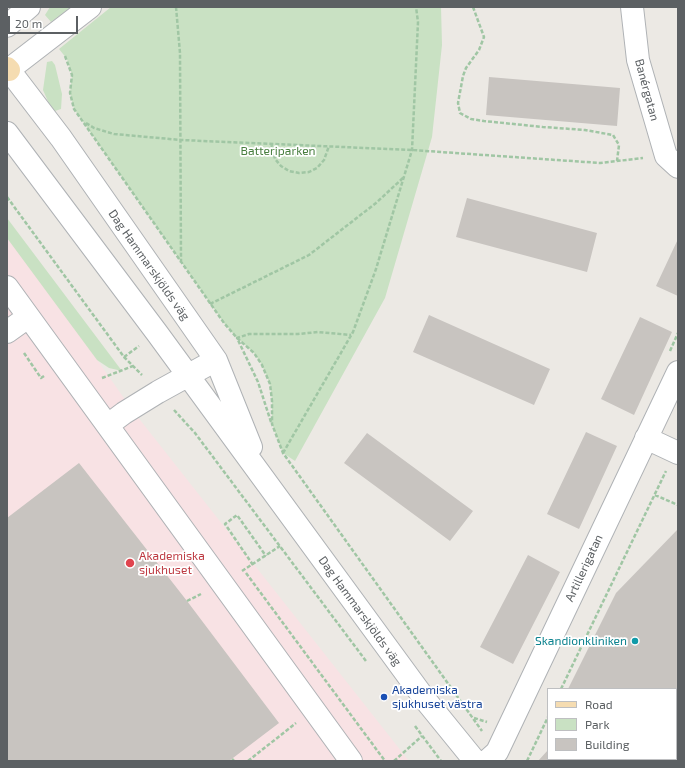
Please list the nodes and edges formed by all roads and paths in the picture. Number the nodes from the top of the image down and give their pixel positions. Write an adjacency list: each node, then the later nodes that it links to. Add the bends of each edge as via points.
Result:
1 (29, 7): 7 (street)
2 (90, 7): 8 (street)
3 (176, 7): 12 (path, via 180,53)
4 (416, 7): 15 (path, via 418,22)
5 (473, 7): 16 (path, via 484,37 463,76 458,103 460,114 484,121 613,135 619,145)
6 (632, 7): 17 (street, Banérgatan, via 638,60)
7 (7, 26)
8 (50, 38): 9 (street); 10 (path, via 67,59 72,75 70,93 74,109)
9 (8, 70): 23 (street, Dag Hammarskjölds väg, via 61,138)
10 (84, 121): 12 (path, via 94,128 114,134); 20 (path)
11 (7, 133): 26 (street, Dag Hammarskjölds väg)
12 (181, 140): 13 (path); 20 (path)
13 (271, 143): 14 (path); 14 (path, via 274,159 289,171 299,173 317,168 324,160)
14 (329, 146): 15 (path)
15 (412, 150): 16 (path, via 600,163); 18 (path)
16 (616, 161): 17 (path)
17 (672, 161)
18 (404, 177): 22 (path, via 370,208 309,255); 27 (path, via 376,269)
19 (7, 197): 29 (path)
20 (181, 263): 22 (path)
21 (7, 287): 24 (street)
22 (210, 303): 23 (path); 28 (path)
23 (184, 316): 30 (street, Dag Hammarskjölds väg)
24 (28, 317): 25 (street); 35 (street)
25 (7, 332)
26 (158, 333): 29 (path); 32 (street, Dag Hammarskjölds väg)
27 (351, 335): 28 (path, via 318,332 249,334); 38 (path)
28 (237, 338): 34 (path, via 258,382); 34 (path, via 254,353 270,384)
29 (124, 357): 33 (path)
30 (216, 360): 32 (street); 39 (street, Dag Hammarskjölds väg)
31 (678, 372): 36 (street, Artillerigatan)
32 (188, 375): 33 (street); 39 (street, Dag Hammarskjölds väg)
33 (158, 392): 35 (street); 42 (path, via 195,433)
34 (272, 424): 38 (path)
35 (108, 425): 52 (street)
36 (646, 438): 37 (street); 50 (street, Artillerigatan)
37 (677, 452): 40 (path)
38 (283, 453): 50 (path)
39 (263, 478): 55 (street, Dag Hammarskjölds väg, via 427,702)
40 (655, 495): 41 (path); 45 (path)
41 (678, 505)
42 (280, 546): 43 (path); 44 (path)
43 (266, 556): 43 (path, via 253,565 225,524 237,515)
44 (370, 666)
45 (561, 688)
46 (547, 719): 56 (path)
47 (297, 723): 51 (path)
48 (412, 723): 49 (path)
49 (422, 736): 53 (path); 54 (path)
50 (492, 757)
51 (248, 761)
52 (351, 761)
53 (394, 761)
54 (441, 761)
55 (475, 761)
56 (527, 761)

